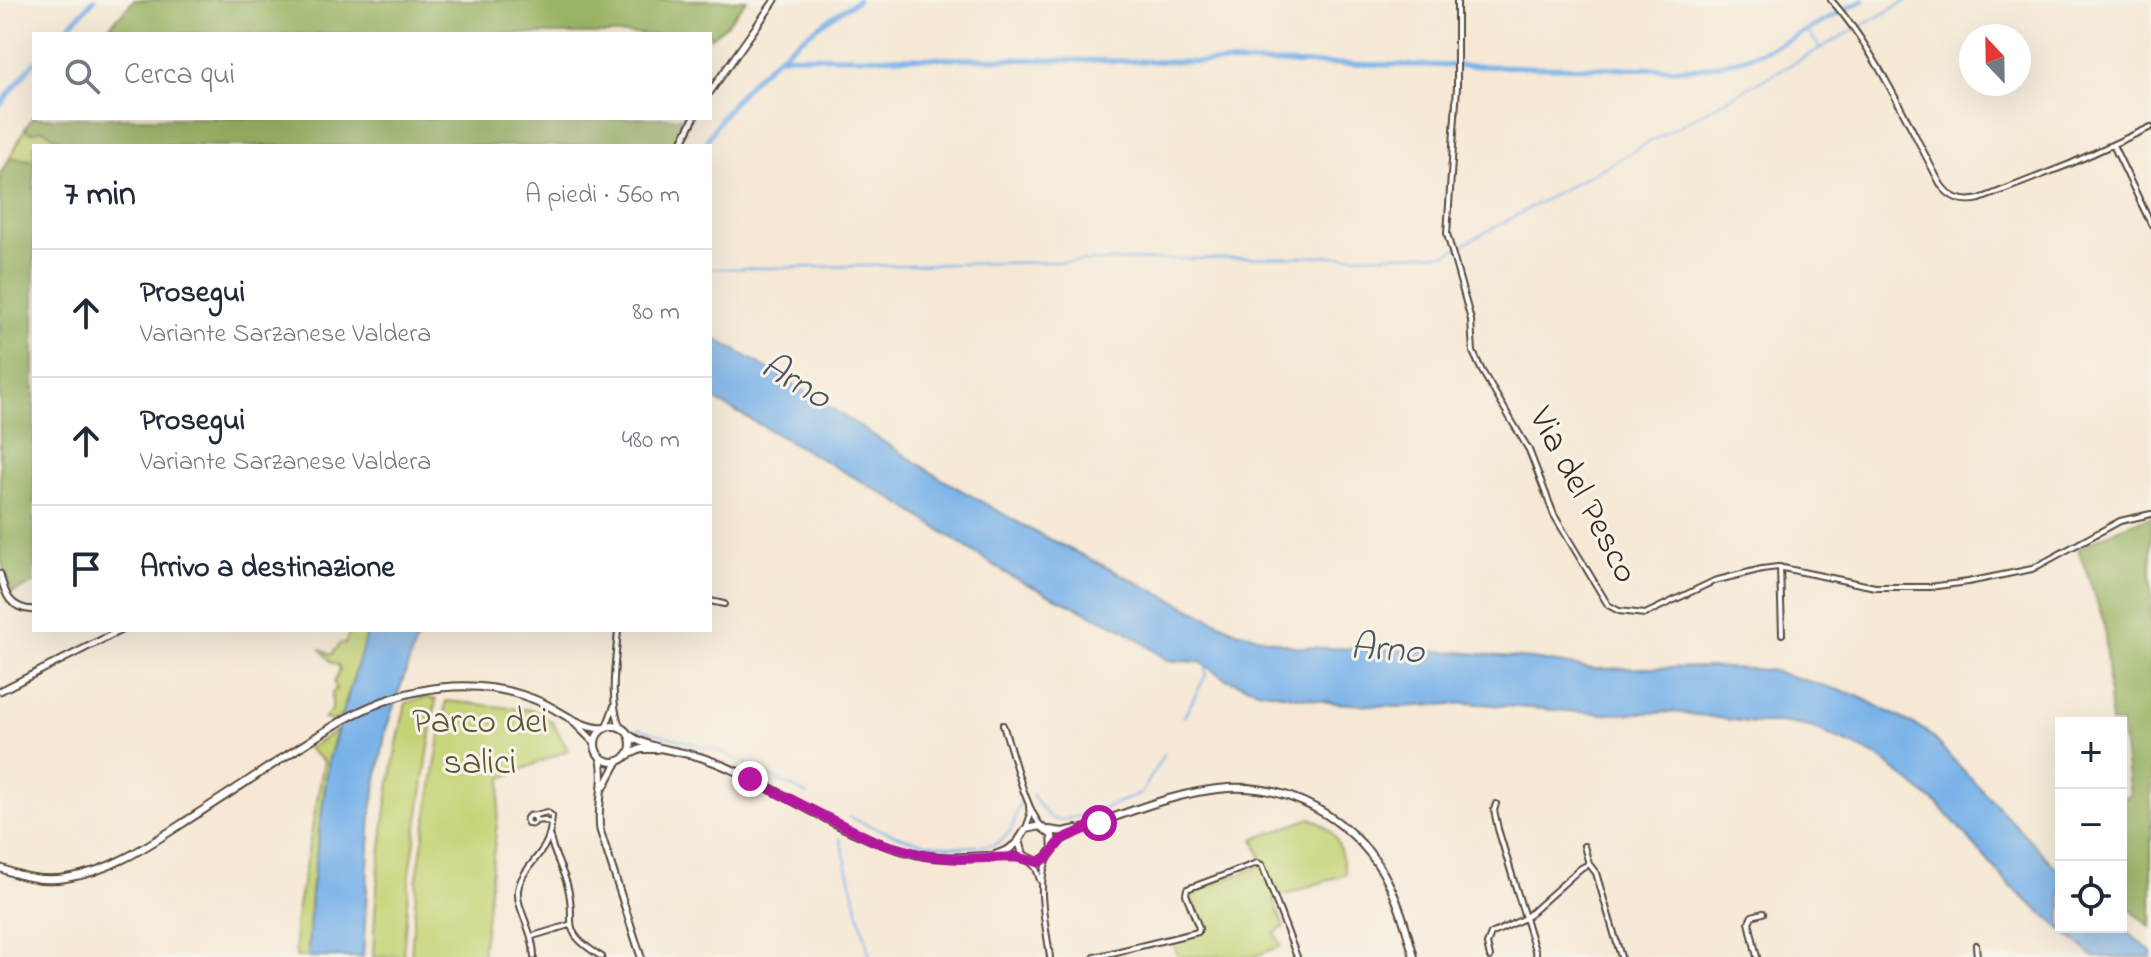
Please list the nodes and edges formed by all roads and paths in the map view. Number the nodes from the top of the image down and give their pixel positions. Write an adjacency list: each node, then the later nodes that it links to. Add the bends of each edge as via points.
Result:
1 (775, 0): 4 (main road)
2 (1457, 0): 11 (street, Via del Pesco, via 1448,241 1471,320 1475,359 1529,450 1554,515 1608,605 1619,611 1645,614 1714,581)
3 (1831, 0): 8 (street, via 1863,45 1941,185 1954,198 1980,199)
4 (712, 89)
5 (693, 120): 7 (main road)
6 (2151, 127): 8 (street)
7 (681, 144)
8 (2113, 145): 9 (street)
9 (2151, 224)
10 (2151, 514): 11 (street, Via del Pesco, via 2111,525 2032,569 1968,582 1875,587)
11 (1780, 567): 18 (street)
12 (0, 574): 15 (main road, via 12,603)
13 (712, 601): 14 (street)
14 (724, 604)
15 (32, 610)
16 (117, 632): 19 (main road)
17 (618, 632): 20 (street)
18 (1782, 634)
19 (0, 691)
20 (615, 700): 23 (street); 24 (street)
21 (569, 717): 23 (main road); 26 (main road); 46 (main road, via 523,696 473,687 421,689 381,701 335,725 151,843 101,869 51,879)
22 (1003, 725): 31 (street)
23 (606, 728): 24 (main road); 26 (main road, via 597,736)
24 (621, 728): 25 (main road)
25 (628, 734): 27 (main road); 29 (main road, via 631,744)
26 (596, 747): 28 (main road)
27 (669, 750): 29 (main road, via 641,749); 43 (main road, via 728,768 893,848 940,858)
28 (600, 756): 29 (main road); 30 (main road)
29 (621, 759): 30 (main road)
30 (600, 799): 55 (main road, via 603,843)
31 (1028, 799): 35 (street); 36 (street, via 1030,817)
32 (1496, 804): 49 (street, via 1494,816)
33 (551, 824): 33 (street, via 550,812 534,818 542,820); 37 (street)
34 (1096, 824): 35 (main road, via 1063,832); 42 (main road, via 1064,838); 59 (main road, via 1219,789 1257,789 1297,800 1338,823 1370,854 1393,893)
35 (1044, 828): 36 (main road); 42 (main road, via 1053,838)
36 (1024, 831): 38 (main road)
37 (550, 834): 40 (street); 41 (street)
38 (1018, 842): 43 (main road); 44 (main road)
39 (1584, 846): 45 (street)
40 (543, 848): 41 (street); 51 (street, via 518,890)
41 (553, 848): 50 (street, via 568,888)
42 (1052, 852): 44 (main road, via 1042,861); 47 (street, via 1044,865)
43 (984, 858): 44 (main road)
44 (1027, 859): 47 (street)
45 (1589, 864): 49 (street); 62 (street, via 1599,880)
46 (0, 868)
47 (1042, 886): 56 (street)
48 (1763, 913): 63 (street, via 1749,920)
49 (1525, 918): 60 (street, via 1489,936); 61 (street)
50 (569, 925): 51 (street); 54 (street, via 580,942)
51 (533, 936): 53 (street)
52 (1976, 945): 64 (street)
53 (534, 957)
54 (602, 957)
55 (641, 957)
56 (1050, 957)
57 (1095, 957): 58 (street, via 1199,931 1186,889 1256,863 1262,865)
58 (1297, 957)
59 (1414, 957)
60 (1490, 957)
61 (1537, 957)
62 (1621, 957)
63 (1757, 957)
64 (1977, 957)

